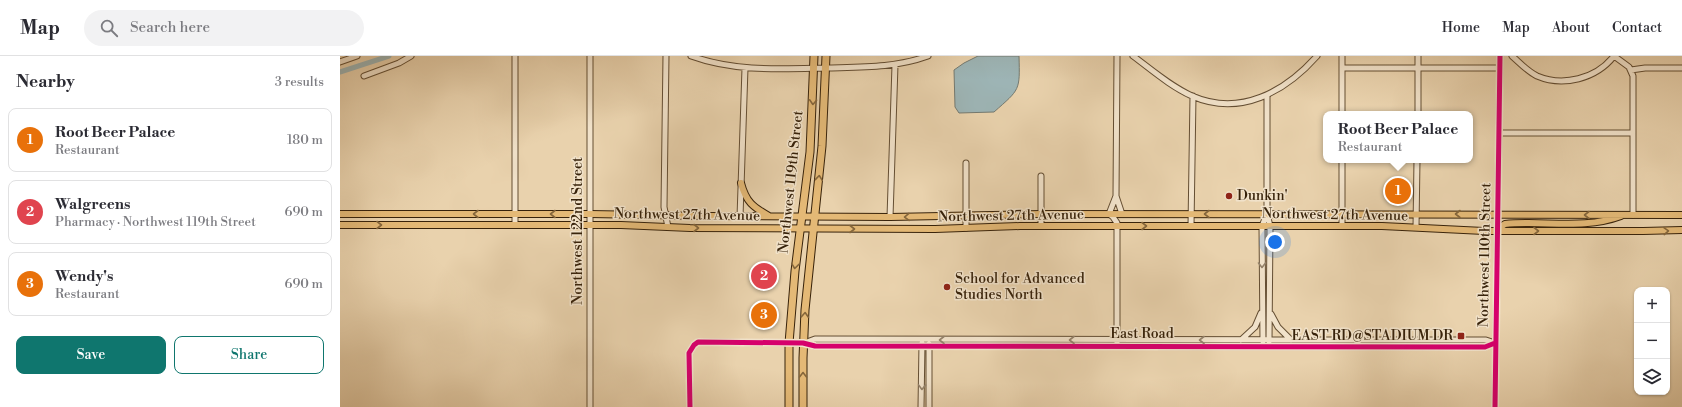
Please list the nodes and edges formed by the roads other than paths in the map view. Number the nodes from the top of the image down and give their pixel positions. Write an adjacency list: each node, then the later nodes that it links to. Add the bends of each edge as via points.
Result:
1 (357, 56): 18 (street)
2 (411, 56): 28 (street)
3 (515, 56): 42 (street)
4 (590, 56): 43 (street, Northwest 122nd Street)
5 (666, 56): 55 (street)
6 (691, 56): 20 (street)
7 (814, 56): 21 (highway, Northwest 119th Street)
8 (826, 56): 22 (highway, Northwest 119th Street)
9 (928, 56): 19 (street)
10 (1117, 56): 40 (street)
11 (1133, 56): 29 (street)
12 (1317, 56): 30 (street, via 1287,84)
13 (1342, 56): 23 (street)
14 (1418, 56): 24 (street)
15 (1500, 56): 25 (street, Northwest 110th Street)
16 (1512, 56): 17 (street, via 1537,76 1565,81 1593,74)
17 (1614, 56): 27 (street)
18 (340, 62)
19 (895, 65): 22 (street); 61 (street)
20 (745, 68): 21 (street); 39 (street)
21 (814, 68): 22 (street); 59 (highway, Northwest 119th Street, one-way to 59, via 810,152)
22 (826, 68): 60 (highway, Northwest 119th Street, one-way to 22)
23 (1342, 68): 24 (street); 31 (street)
24 (1418, 68): 25 (street); 32 (street)
25 (1498, 68): 33 (street, Northwest 110th Street)
26 (1682, 68): 27 (street)
27 (1631, 70): 34 (street)
28 (364, 76)
29 (1192, 96): 30 (street, via 1214,102 1232,103 1252,101); 47 (street)
30 (1266, 96): 48 (street)
31 (1342, 111)
32 (1418, 111)
33 (1499, 133): 34 (street); 51 (street, Northwest 110th Street)
34 (1633, 133): 52 (street)
35 (966, 163): 56 (street)
36 (1342, 163): 49 (street)
37 (1417, 163): 50 (street)
38 (1041, 176): 44 (street)
39 (741, 183): 57 (street); 58 (main road, via 748,200 755,208)
40 (1116, 196): 45 (street); 46 (street)
41 (340, 214): 42 (main road, Northwest 27th Avenue, one-way to 41)
42 (515, 214): 43 (main road, Northwest 27th Avenue, one-way to 42); 63 (street)
43 (590, 214): 55 (main road, Northwest 27th Avenue); 64 (street, Northwest 122nd Street)
44 (1041, 214): 45 (main road, Northwest 27th Avenue); 56 (main road, Northwest 27th Avenue); 65 (street)
45 (1109, 214): 46 (main road, Northwest 27th Avenue); 66 (street, via 1116,219)
46 (1122, 214): 47 (main road, Northwest 27th Avenue)
47 (1191, 214): 48 (main road, Northwest 27th Avenue, one-way to 47); 67 (street)
48 (1267, 214): 49 (main road, Northwest 27th Avenue); 68 (street); 69 (street)
49 (1342, 214): 50 (main road, Northwest 27th Avenue); 70 (street)
50 (1416, 214): 51 (main road, Northwest 27th Avenue, one-way to 50); 73 (street)
51 (1497, 214): 53 (main road, Northwest 27th Avenue, one-way to 51); 77 (street, Northwest 110th Street)
52 (1633, 214): 53 (main road, Northwest 27th Avenue); 54 (main road, Northwest 27th Avenue)
53 (1625, 215): 77 (main road, via 1593,223 1505,224)
54 (1682, 215)
55 (666, 216): 57 (main road, Northwest 27th Avenue); 71 (street)
56 (966, 216): 61 (main road, Northwest 27th Avenue, one-way to 61); 72 (street)
57 (740, 217): 58 (main road, Northwest 27th Avenue)
58 (770, 217): 59 (main road, Northwest 27th Avenue)
59 (802, 217): 60 (main road, Northwest 27th Avenue); 74 (highway, Northwest 119th Street)
60 (815, 217): 61 (main road, Northwest 27th Avenue); 75 (highway, Northwest 119th Street)
61 (890, 217)
62 (340, 225): 63 (main road, Northwest 27th Avenue, one-way to 63)
63 (515, 226): 64 (main road, Northwest 27th Avenue)
64 (590, 226): 71 (main road, Northwest 27th Avenue); 95 (street, Northwest 122nd Street)
65 (1041, 226): 66 (main road, Northwest 27th Avenue); 72 (main road, Northwest 27th Avenue)
66 (1117, 226): 67 (main road, Northwest 27th Avenue, one-way to 67); 82 (street)
67 (1191, 226): 68 (main road, Northwest 27th Avenue)
68 (1262, 226): 69 (main road, Northwest 27th Avenue); 78 (street, one-way to 78)
69 (1270, 226): 70 (main road, Northwest 27th Avenue); 79 (street)
70 (1342, 226): 73 (main road, Northwest 27th Avenue)
71 (668, 227): 74 (main road, Northwest 27th Avenue, one-way to 74)
72 (966, 228): 75 (main road, Northwest 27th Avenue, one-way to 72)
73 (1416, 228): 77 (main road, Northwest 27th Avenue)
74 (800, 229): 75 (main road, Northwest 27th Avenue); 87 (highway, Northwest 119th Street, one-way to 87)
75 (813, 229): 88 (highway, Northwest 119th Street, one-way to 75)
76 (1682, 230): 77 (main road, Northwest 27th Avenue, one-way to 76)
77 (1497, 231): 89 (street, Northwest 110th Street)
78 (1262, 310): 83 (street, via 1255,327); 84 (street)
79 (1270, 310): 85 (street); 86 (street, via 1276,324)
80 (922, 340): 81 (street, East Road); 88 (street, East Road, via 814,340); 90 (street)
81 (929, 340): 82 (street, East Road, one-way to 81); 91 (street)
82 (1117, 340): 83 (street, East Road, one-way to 82); 92 (street)
83 (1241, 340): 84 (street, East Road)
84 (1263, 340): 85 (street, East Road); 94 (street)
85 (1269, 340): 86 (street, East Road); 93 (street)
86 (1291, 340): 89 (street, East Road, via 1486,340)
87 (789, 343): 88 (street, East Road); 96 (street, East Road, via 698,342 689,353); 97 (highway, Northwest 119th Street)
88 (803, 343): 90 (street, East Road, via 815,346); 98 (highway, Northwest 119th Street, one-way to 88)
89 (1495, 343): 93 (street, East Road, via 1485,347); 101 (street, Northwest 110th Street)
90 (922, 346): 91 (street, East Road); 99 (street, one-way to 99)
91 (929, 346): 92 (street, East Road); 100 (street)
92 (1117, 346): 94 (street, East Road)
93 (1269, 346): 94 (street, East Road)
94 (1263, 347)
95 (590, 407)
96 (690, 407)
97 (789, 407)
98 (803, 407)
99 (921, 407)
100 (928, 407)
101 (1495, 407)

